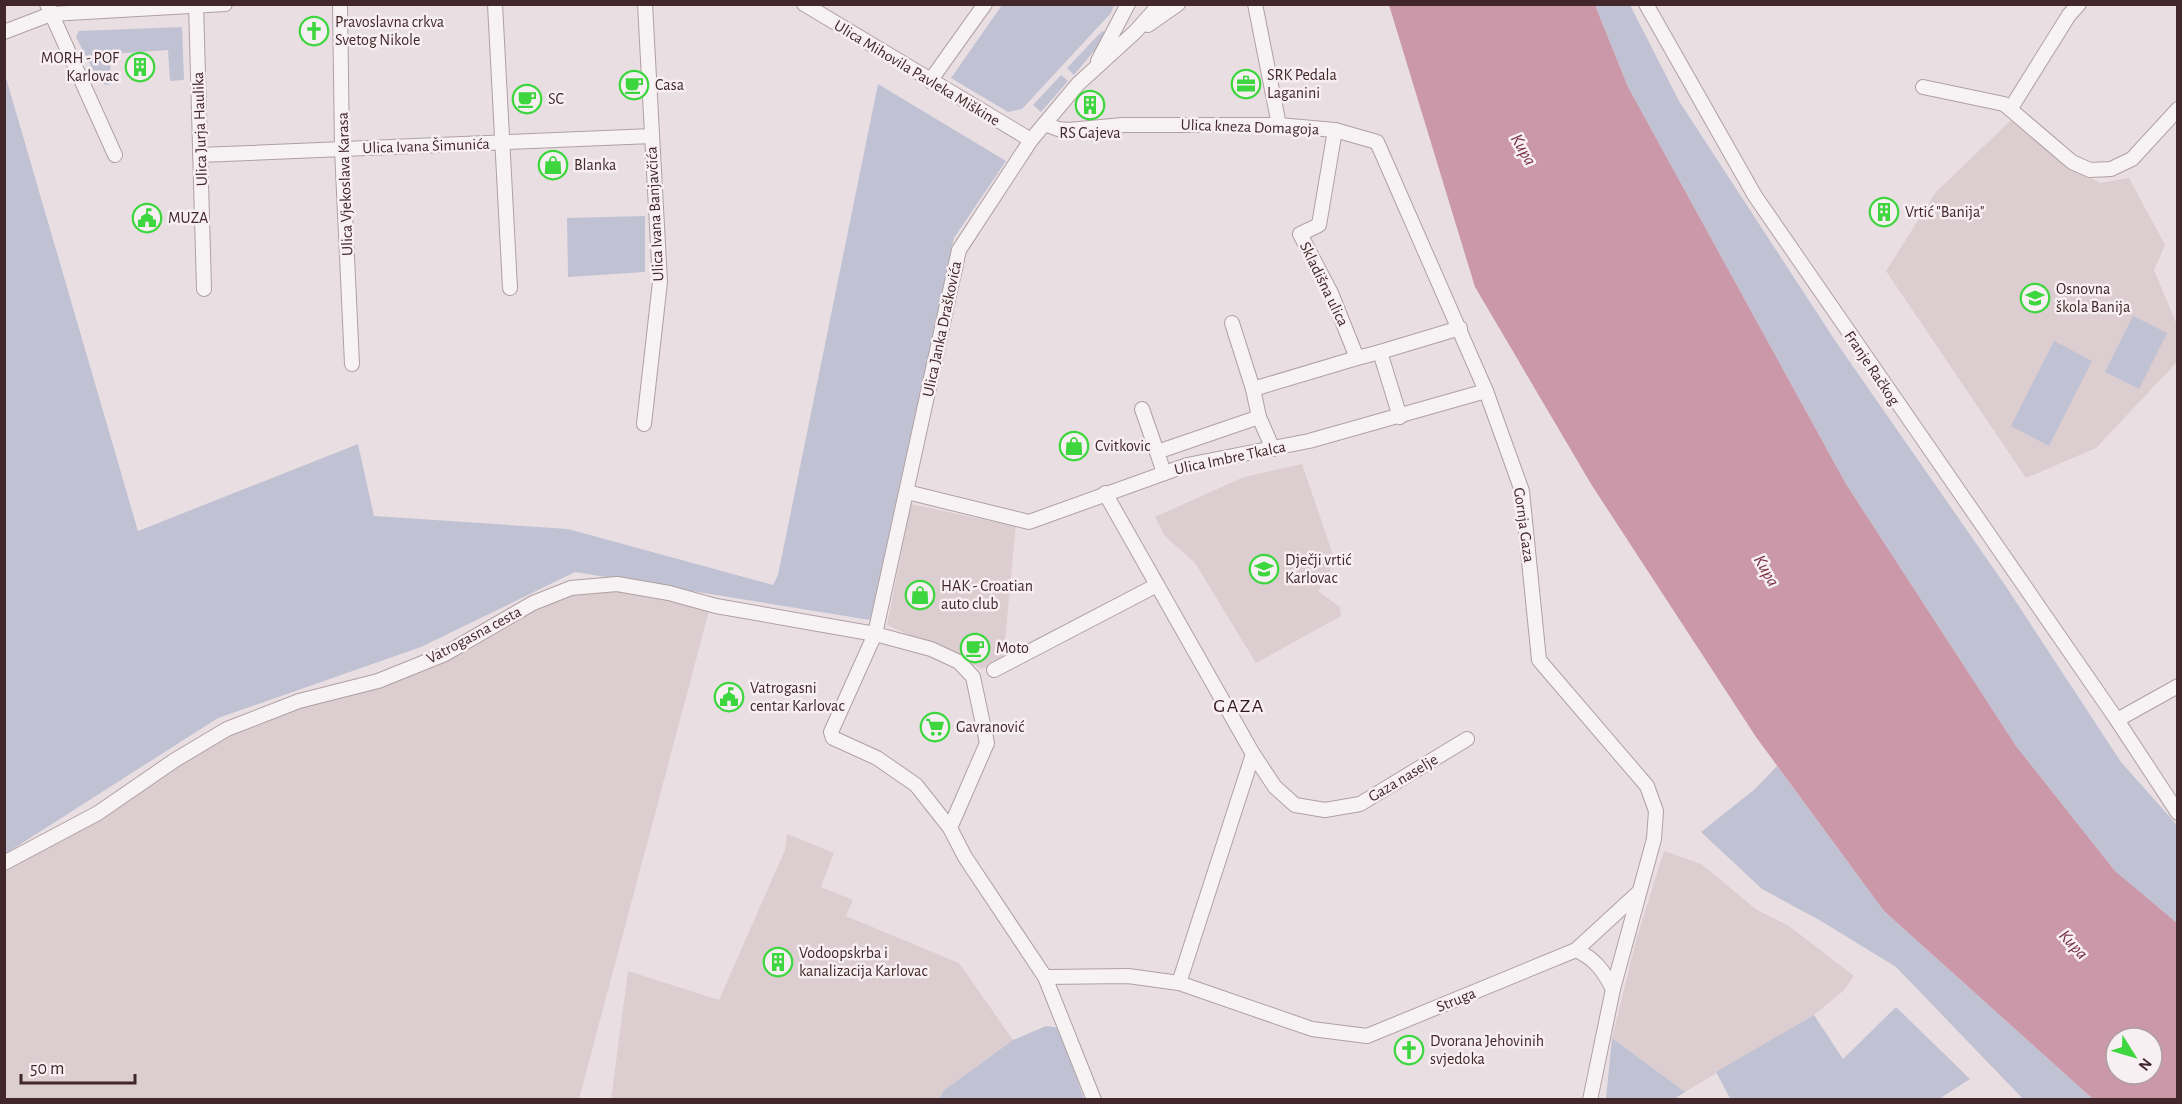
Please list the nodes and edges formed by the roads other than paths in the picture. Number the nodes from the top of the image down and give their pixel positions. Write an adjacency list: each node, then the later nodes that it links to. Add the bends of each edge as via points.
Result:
1 (225, 4): 12 (street)
2 (340, 4): 29 (street, Ulica Vjekoslava Karasa)
3 (495, 4): 28 (street)
4 (645, 4): 25 (street, Ulica Ivana Banjavčića)
5 (804, 4): 18 (street, Ulica Mihovila Pavleka Miškine)
6 (985, 4): 18 (street)
7 (1160, 4): 16 (street)
8 (1178, 4): 16 (street)
9 (1255, 4): 23 (street)
10 (1646, 4): 54 (street, Franje Račkog, via 1755,196)
11 (2079, 4): 20 (street)
12 (196, 5): 14 (street); 31 (street, Ulica Jurja Haulika)
13 (1129, 7): 17 (street)
14 (49, 9): 15 (street); 30 (street)
15 (4, 32)
16 (1135, 32): 17 (street)
17 (1095, 66): 22 (street, Ulica Janka Draškovića)
18 (930, 81): 26 (street, Ulica Mihovila Pavleka Miškine)
19 (1923, 87): 20 (street, via 1992,99)
20 (2011, 108): 21 (street, via 2072,162 2090,170 2111,169 2132,159)
21 (2178, 109)
22 (1045, 124): 23 (street, Ulica kneza Domagoja, via 1068,130 1123,124); 26 (street, Ulica Janka Draškovića)
23 (1279, 125): 24 (street, Ulica kneza Domagoja)
24 (1335, 130): 27 (street, Ulica kneza Domagoja); 37 (street, Skladišna ulica, via 1319,225 1300,234 1331,293)
25 (652, 136): 28 (street, Ulica Ivana Šimunića); 44 (street, Ulica Ivana Banjavčića, via 660,282)
26 (1031, 140): 48 (street, Ulica Janka Draškovića, via 959,250)
27 (1377, 142): 35 (street, Gornja Gaza)
28 (501, 144): 29 (street, Ulica Ivana Šimunića); 32 (street)
29 (342, 149): 31 (street, Ulica Ivana Šimunića); 38 (street, Ulica Vjekoslava Karasa)
30 (115, 155)
31 (200, 155): 33 (street, Ulica Jurja Haulika)
32 (510, 288)
33 (204, 290)
34 (1232, 323): 39 (street)
35 (1460, 328): 36 (street); 40 (street, Gornja Gaza)
36 (1380, 352): 37 (street); 43 (street)
37 (1357, 358): 39 (street)
38 (352, 364)
39 (1253, 389): 42 (street)
40 (1486, 391): 43 (street, Ulica Imbre Tkalca); 60 (street, Gornja Gaza, via 1522,491 1539,660 1647,786 1656,812 1654,839)
41 (1143, 409): 46 (street)
42 (1259, 417): 45 (street); 46 (street)
43 (1400, 417): 45 (street, Ulica Imbre Tkalca)
44 (644, 424)
45 (1273, 449): 47 (street, Ulica Imbre Tkalca, via 1186,465)
46 (1157, 452): 47 (street)
47 (1164, 473): 49 (street, Ulica Imbre Tkalca)
48 (907, 492): 49 (street, Ulica Imbre Tkalca, via 1029,522); 51 (street, Ulica Janka Draškovića)
49 (1105, 493): 50 (street, Gaza naselje)
50 (1157, 585): 52 (street); 56 (street, Gaza naselje)
51 (875, 634): 58 (street, Ulica Janka Draškovića, via 831,736 877,758 916,785); 58 (street, Vatrogasna cesta, via 931,649 958,662 973,677 987,742); 59 (street, Vatrogasna cesta, via 617,584 571,588 533,603 445,654 378,681 299,701 226,729 98,813)
52 (994, 670)
53 (2178, 686): 54 (street)
54 (2117, 720): 57 (street, Franje Račkog)
55 (1467, 739): 56 (street, Gaza naselje, via 1360,804 1325,810 1295,805 1275,787)
56 (1253, 754): 63 (street)
57 (2178, 813)
58 (950, 828): 62 (street, via 965,857)
59 (4, 863)
60 (1638, 892): 61 (street, Struga); 64 (street)
61 (1575, 950): 63 (street, Struga, via 1367,1036 1312,1029); 64 (street, via 1591,957)
62 (1046, 977): 63 (street, Struga, via 1128,976); 65 (street)
63 (1179, 983)
64 (1613, 989): 66 (street)
65 (1094, 1100)
66 (1590, 1100)

